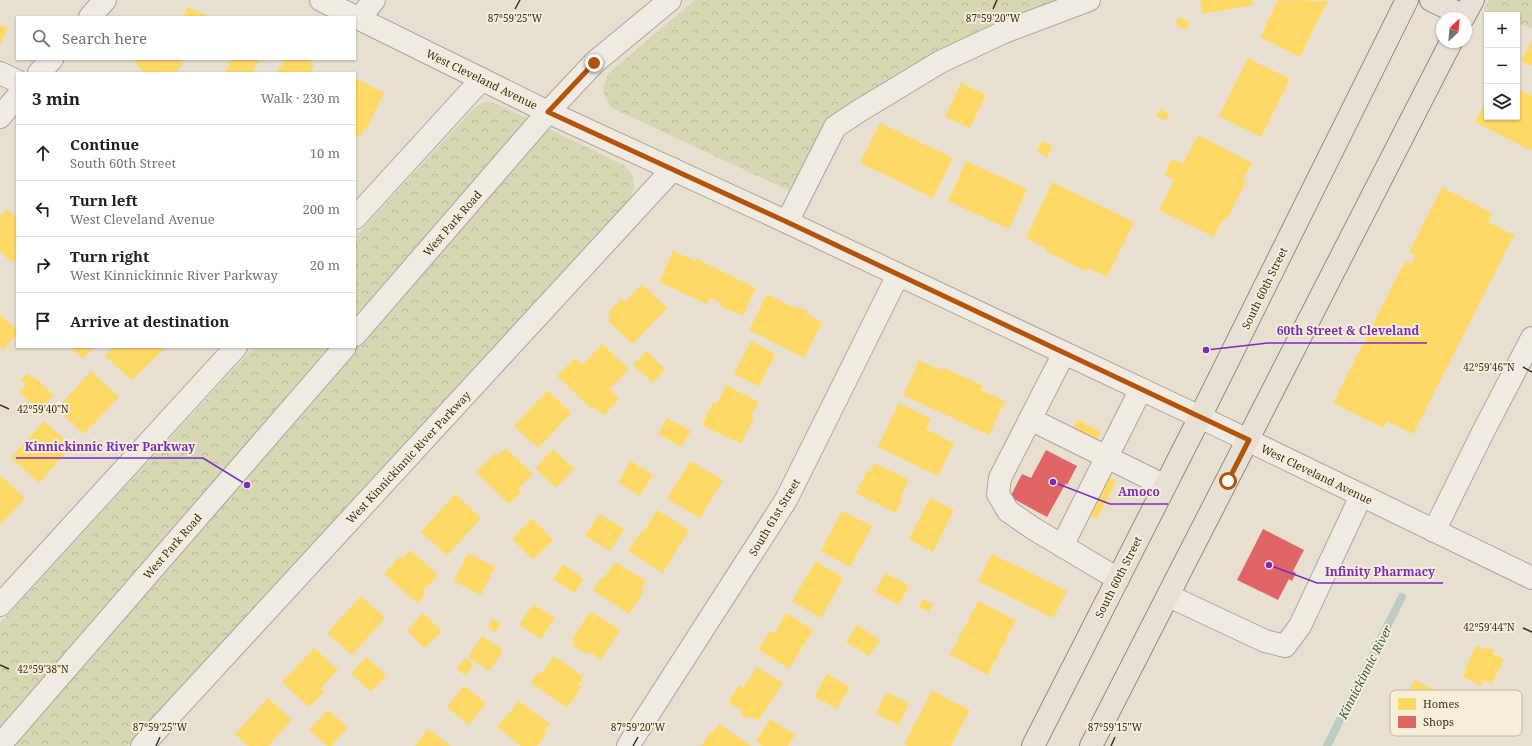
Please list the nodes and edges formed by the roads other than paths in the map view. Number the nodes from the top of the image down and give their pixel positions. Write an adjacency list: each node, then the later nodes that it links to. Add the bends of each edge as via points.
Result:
1 (106, 0): 9 (street)
2 (320, 0): 10 (street, West Cleveland Avenue)
3 (374, 0): 12 (street)
4 (670, 0): 20 (street, via 594,63)
5 (1089, 0): 24 (street, via 1004,32 940,62 835,127)
6 (1407, 0): 32 (main road, South 60th Street)
7 (1431, 0): 8 (main road)
8 (1467, 11)
9 (91, 16)
10 (353, 16)
11 (356, 18): 12 (street, West Cleveland Avenue)
12 (359, 19): 17 (street, West Cleveland Avenue)
13 (1448, 48): 34 (main road)
14 (51, 60): 15 (street)
15 (40, 72)
16 (0, 73): 18 (street)
17 (482, 79): 20 (street, West Cleveland Avenue); 23 (street)
18 (16, 81)
19 (16, 98): 21 (street)
20 (548, 112): 22 (street, West Cleveland Avenue); 26 (street, West Park Road)
21 (0, 117)
22 (673, 169): 24 (street, West Cleveland Avenue); 45 (street, West Kinnickinnic River Parkway)
23 (356, 217)
24 (787, 222): 25 (street, West Cleveland Avenue)
25 (898, 275): 30 (street, West Cleveland Avenue); 46 (street, South 61st Street, via 786,500)
26 (356, 334)
27 (1532, 338): 38 (street)
28 (235, 348): 43 (street)
29 (344, 348): 44 (street, West Park Road)
30 (1064, 353): 31 (street, West Cleveland Avenue); 33 (street)
31 (1141, 389): 32 (street, West Cleveland Avenue); 35 (street)
32 (1200, 416): 34 (street, West Cleveland Avenue); 36 (main road, South 60th Street)
33 (1030, 419): 35 (street); 39 (street, via 1000,478 998,494 1008,511)
34 (1249, 440): 37 (street, West Cleveland Avenue); 42 (main road)
35 (1107, 457): 36 (street); 39 (street)
36 (1165, 486): 41 (main road, South 60th Street)
37 (1362, 496): 38 (street, West Cleveland Avenue); 42 (street, via 1300,626 1285,646 1265,641)
38 (1434, 532): 40 (street, West Cleveland Avenue)
39 (1062, 546): 41 (street)
40 (1532, 578)
41 (1118, 579): 47 (main road, South 60th Street)
42 (1169, 596): 48 (main road)
43 (0, 605)
44 (0, 745)
45 (142, 746)
46 (628, 746)
47 (1033, 746)
48 (1092, 746)

